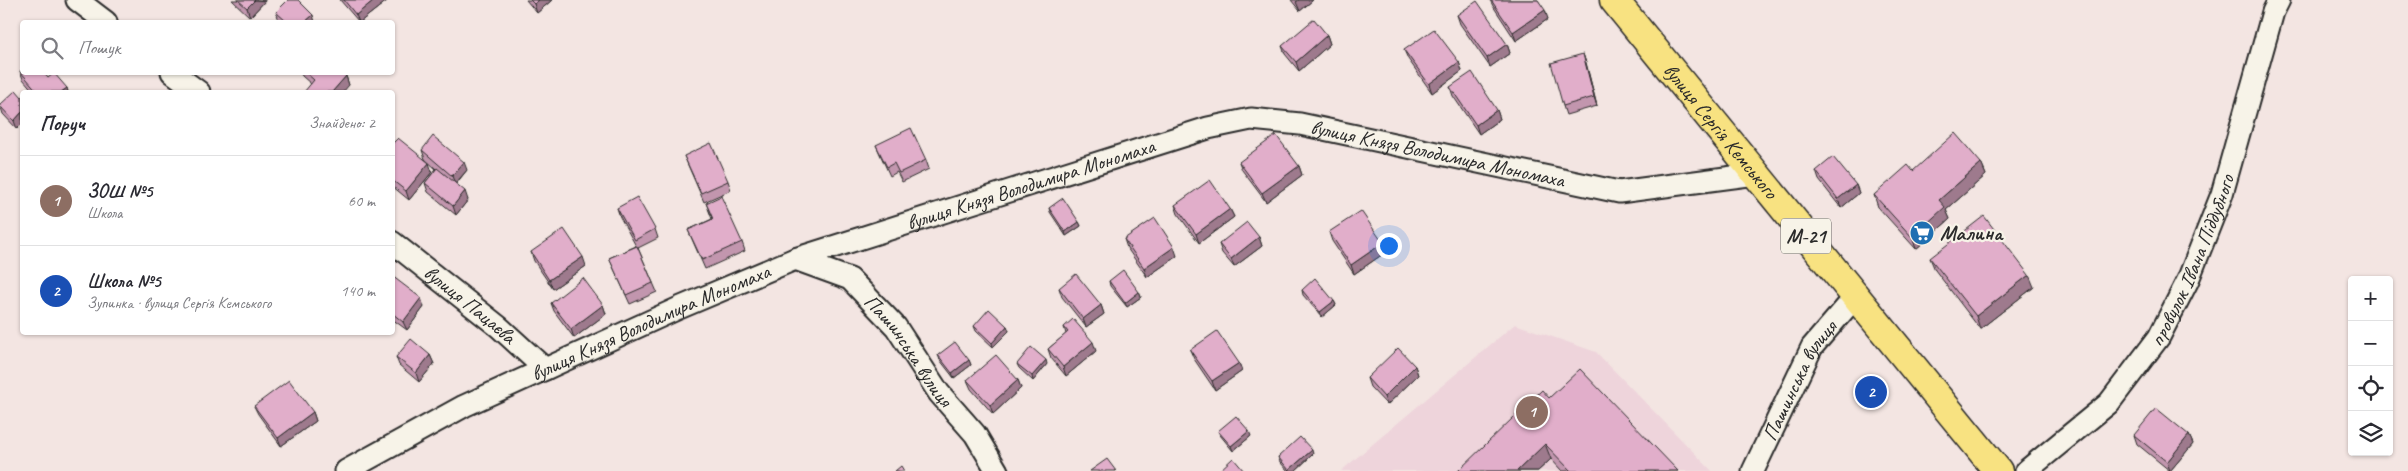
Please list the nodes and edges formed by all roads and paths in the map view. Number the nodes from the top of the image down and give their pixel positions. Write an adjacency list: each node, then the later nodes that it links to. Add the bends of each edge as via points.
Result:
1 (77, 0): 4 (street)
2 (1614, 0): 7 (highway, вулиця Сергія Кемського / М-21)
3 (2279, 0): 16 (street, провулок Івана Піддубного, via 2222,194 2188,280 2159,337 2109,404)
4 (103, 20)
5 (176, 75): 6 (street)
6 (196, 90)
7 (1756, 174): 9 (street, вулиця Князя Володимира Мономаха, via 1619,192 1300,124 1251,119 1208,128); 10 (highway, вулиця Сергія Кемського / М-21)
8 (395, 244): 11 (street, вулиця Пацаєва, via 499,327)
9 (795, 259): 11 (street, вулиця Князя Володимира Мономаха); 13 (street, Пашинська вулиця, via 850,279 890,320 939,393 975,434)
10 (1856, 296): 14 (street, Пашинська вулиця, via 1812,347); 15 (highway, вулиця Сергія Кемського / М-21)
11 (545, 369): 12 (street, вулиця Князя Володимира Мономаха, via 464,406)
12 (346, 471)
13 (997, 471)
14 (1753, 471)
15 (1998, 471)
16 (2026, 471)

